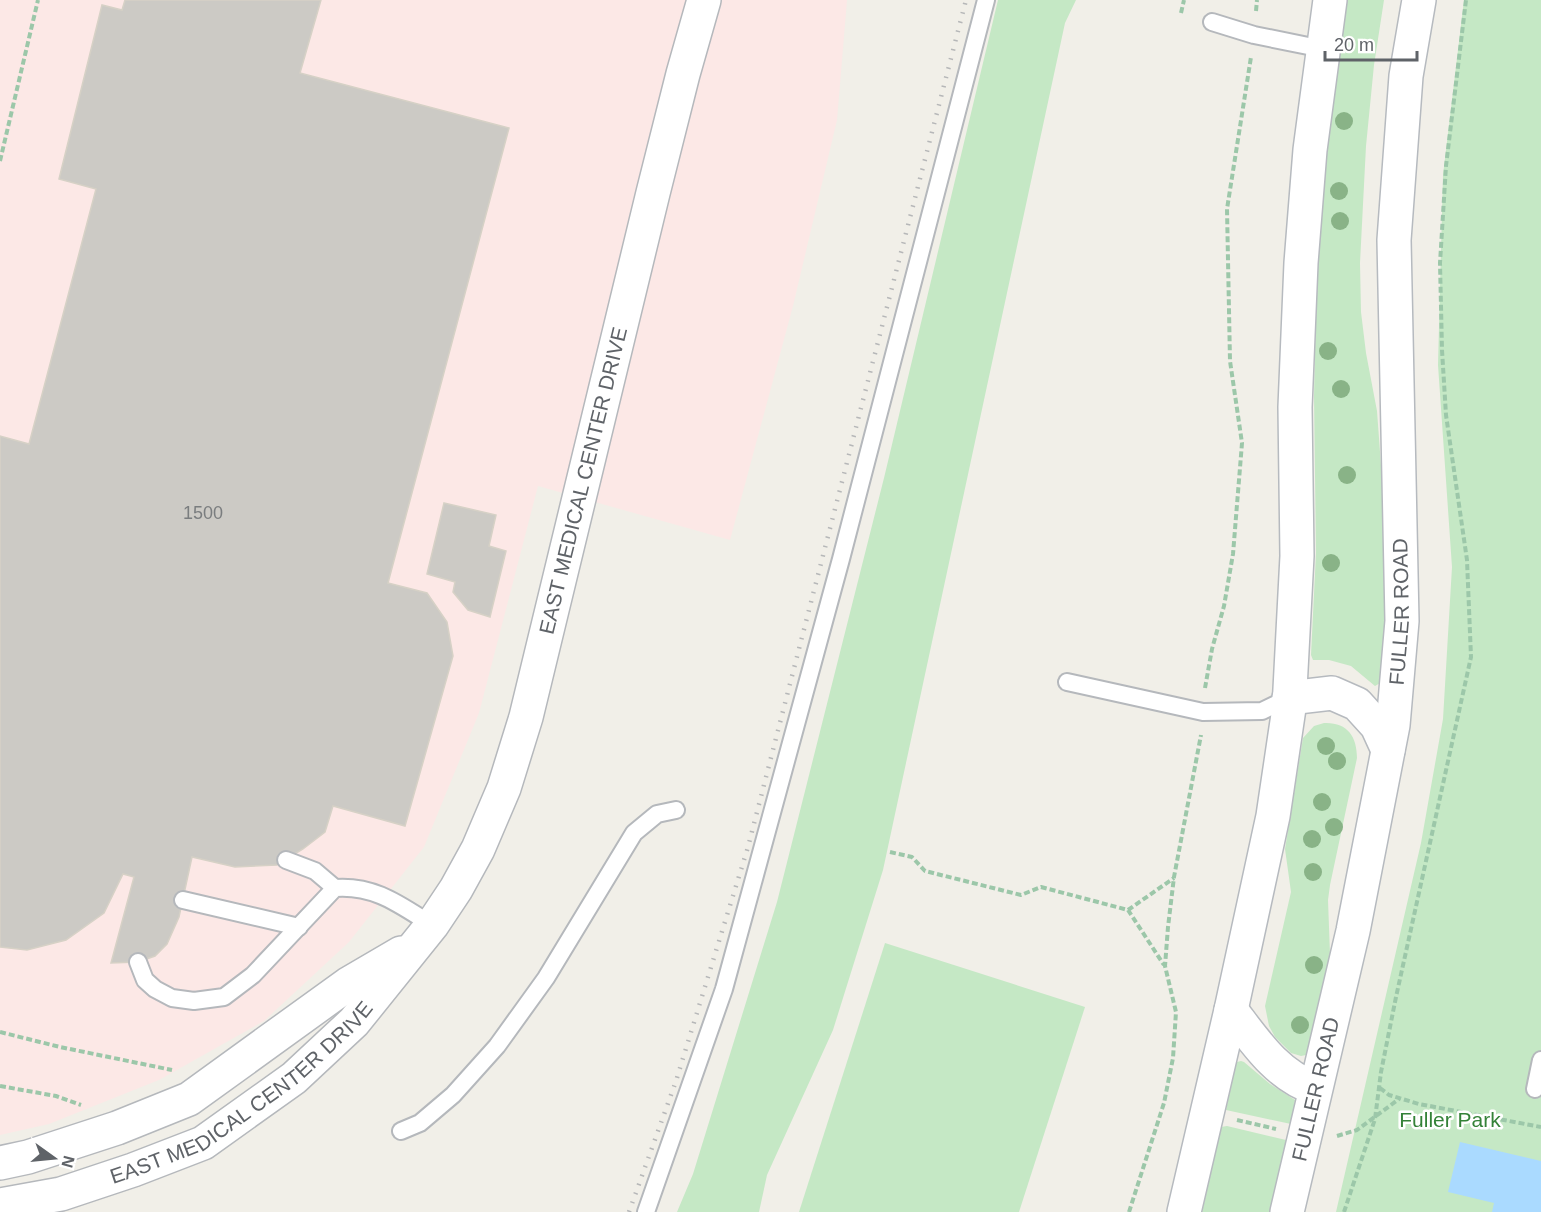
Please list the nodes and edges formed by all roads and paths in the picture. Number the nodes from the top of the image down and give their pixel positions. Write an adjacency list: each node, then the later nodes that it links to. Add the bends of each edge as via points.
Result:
1 (38, 0): 12 (path)
2 (704, 0): 25 (main road, EAST MEDICAL CENTER DRIVE, via 682,74 526,717 504,788 478,849)
3 (986, 0): 45 (lane, via 724,989)
4 (1184, 0): 8 (path)
5 (1257, 0): 10 (path)
6 (1330, 0): 11 (main road)
7 (1419, 0): 16 (main road, FULLER ROAD, via 1406,76 1394,240 1402,621)
8 (1181, 13)
9 (1212, 22): 10 (lane)
10 (1254, 35): 11 (lane); 15 (path, via 1227,209 1230,361 1242,443 1233,554)
11 (1323, 49): 14 (main road, via 1301,263 1295,407 1297,556)
12 (0, 161)
13 (1067, 682): 15 (lane)
14 (1289, 698): 15 (lane, via 1262,711); 16 (main road, via 1332,693 1357,704 1377,726); 28 (main road, via 1273,816)
15 (1203, 712): 20 (path)
16 (1388, 750): 33 (main road, FULLER ROAD, via 1353,931)
17 (676, 810): 41 (lane, via 657,814 634,833 546,978 497,1046 453,1095 420,1123)
18 (890, 852): 23 (path, via 912,857 925,872 1021,895 1041,888)
19 (286, 860): 21 (lane, via 315,871)
20 (1174, 878): 23 (path); 27 (path)
21 (335, 888): 24 (lane); 25 (lane, via 376,892)
22 (183, 900): 24 (lane)
23 (1128, 909): 27 (path)
24 (299, 927): 26 (lane, via 254,975 224,997 194,1001 172,998 145,980)
25 (424, 934): 43 (main road, EAST MEDICAL CENTER DRIVE, via 189,1099 106,1131); 44 (main road, EAST MEDICAL CENTER DRIVE, via 346,1030 294,1078 203,1143 61,1194)
26 (138, 962)
27 (1165, 966): 37 (path, via 1176,1012 1173,1058)
28 (1231, 1010): 33 (main road, via 1278,1067); 39 (main road)
29 (0, 1032): 31 (path)
30 (1541, 1060): 35 (lane)
31 (181, 1071)
32 (0, 1086): 38 (path, via 56,1096 84,1106)
33 (1315, 1088): 42 (main road, FULLER ROAD)
34 (1379, 1088): 36 (path)
35 (1535, 1089)
36 (1399, 1099): 40 (path); 42 (path, via 1357,1130 1340,1136)
37 (1164, 1103): 39 (path); 46 (path)
38 (86, 1112)
39 (1206, 1113): 42 (path); 47 (main road)
40 (1541, 1127)
41 (401, 1131)
42 (1314, 1136): 48 (main road, FULLER ROAD)
43 (0, 1163)
44 (0, 1206)
45 (646, 1212)
46 (1129, 1212)
47 (1184, 1212)
48 (1287, 1212)

